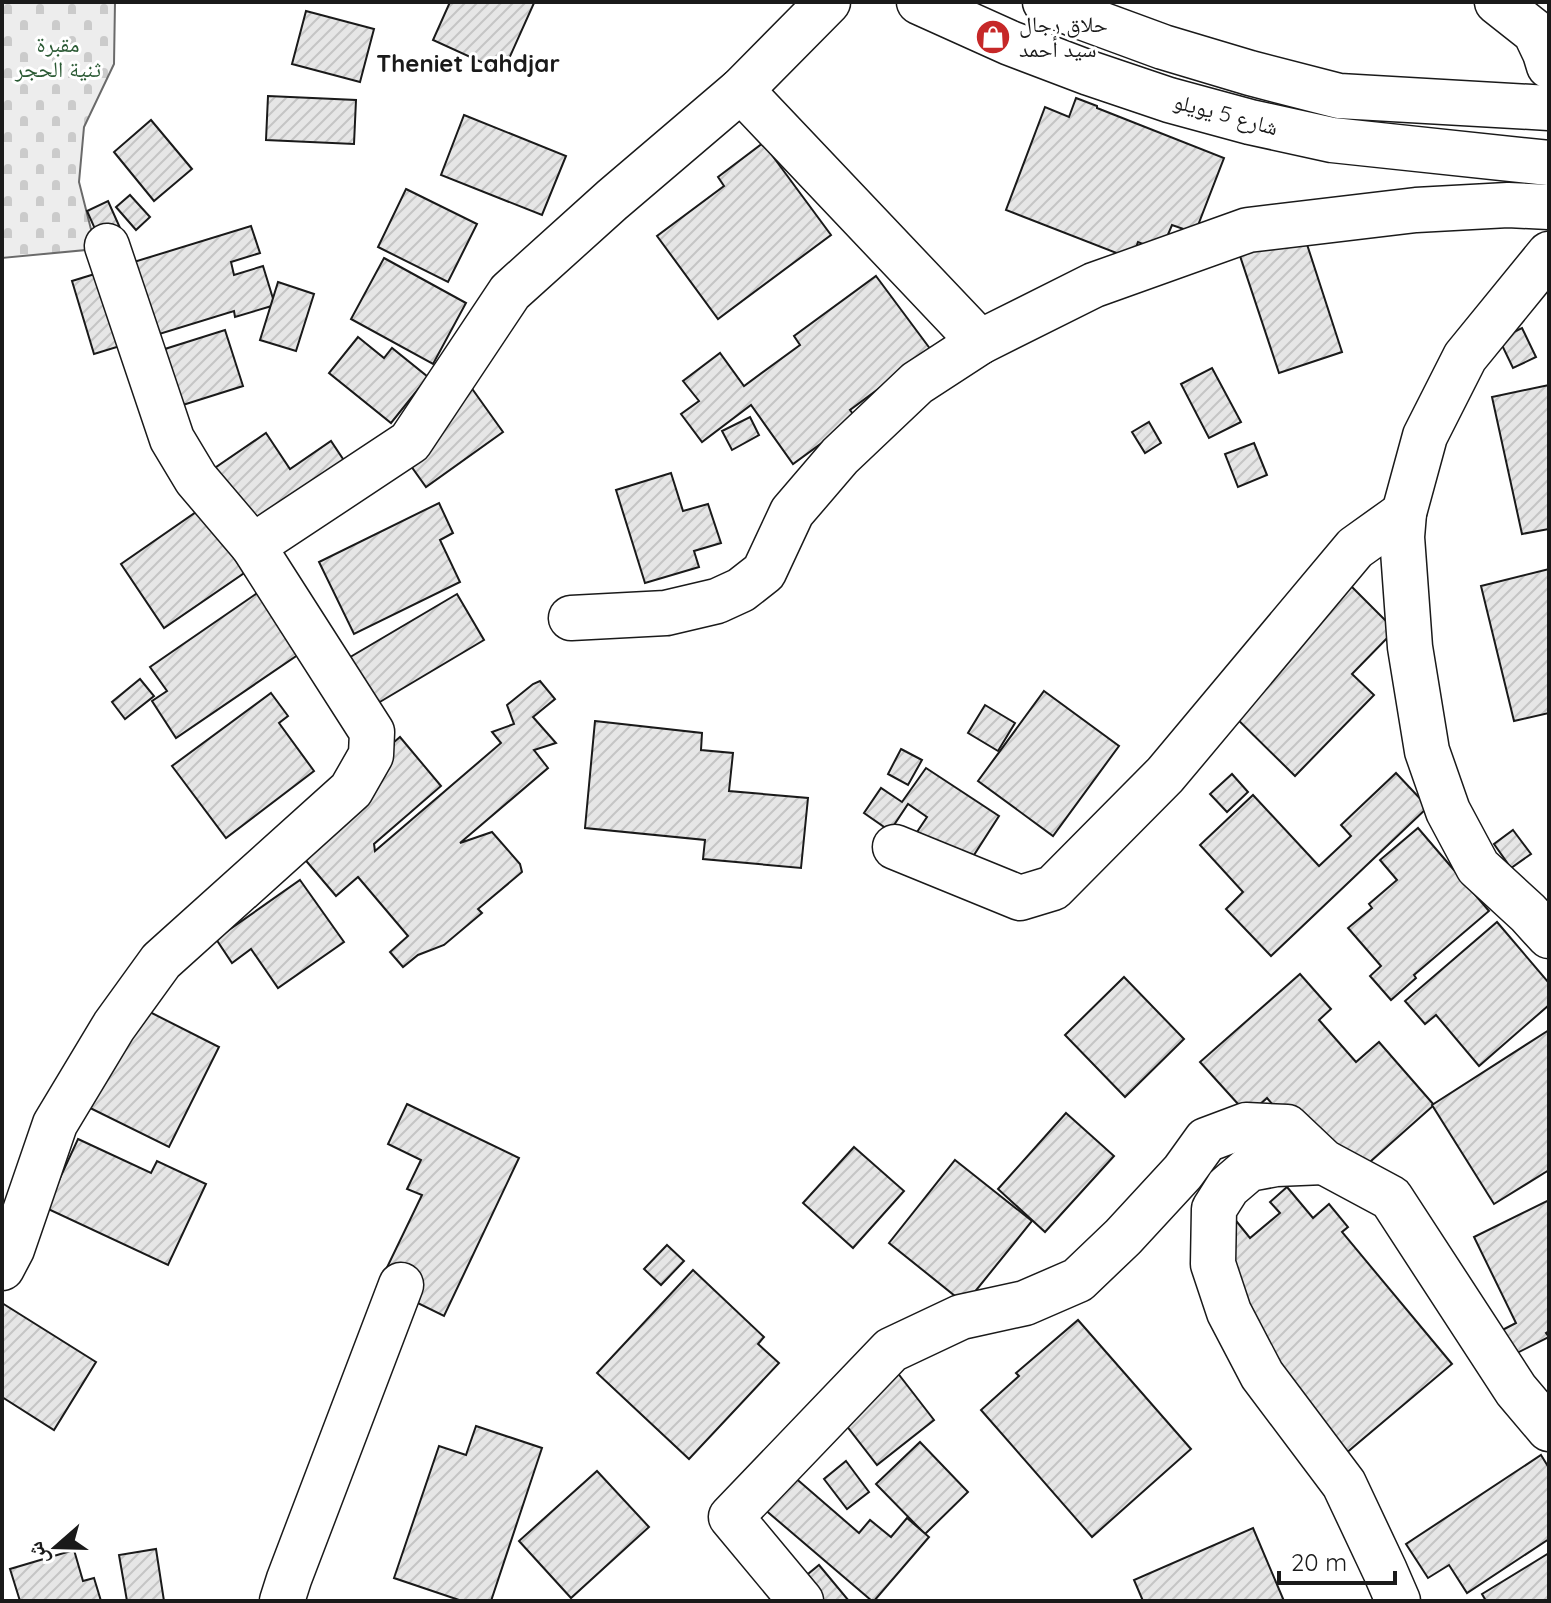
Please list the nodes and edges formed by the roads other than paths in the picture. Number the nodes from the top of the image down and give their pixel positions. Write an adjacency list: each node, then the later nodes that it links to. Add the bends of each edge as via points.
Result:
1 (828, 2): 6 (street)
2 (919, 2): 8 (street, شارع 5 يويلو, via 1089,73 1250,122 1332,140)
3 (1045, 2): 7 (street, via 1163,47 1339,96)
4 (1497, 2): 5 (street, via 1535,32)
5 (1549, 66)
6 (741, 90): 12 (street); 14 (street, via 510,292 410,442)
7 (1549, 108)
8 (1549, 163)
9 (1549, 207): 12 (street, via 1416,210 1248,230 1094,285)
10 (107, 246): 14 (street, via 172,439 196,479)
11 (1549, 254): 13 (street, via 1465,357 1425,436)
12 (980, 342): 15 (street, via 917,383 840,456 792,512 764,572 741,590 666,613)
13 (1404, 513): 16 (street, via 1355,548 1165,775 1053,888 1020,898); 17 (street, via 1410,647 1427,751 1442,796 1478,867)
14 (253, 546): 19 (street, via 372,732 371,755 351,790 161,961 114,1026 55,1124)
15 (571, 618)
16 (895, 847)
17 (1549, 936)
18 (1324, 1162): 21 (street, via 1391,1198 1516,1390); 23 (street, via 1287,1127 1246,1125 1206,1140 1163,1194 1078,1280 1025,1303 961,1317 891,1350 731,1517); 24 (street, via 1249,1169 1228,1187 1214,1209 1213,1264 1229,1312 1262,1375 1344,1484)
19 (2, 1268)
20 (401, 1285): 22 (street)
21 (1549, 1429)
22 (282, 1601)
23 (801, 1601)
24 (1398, 1601)

